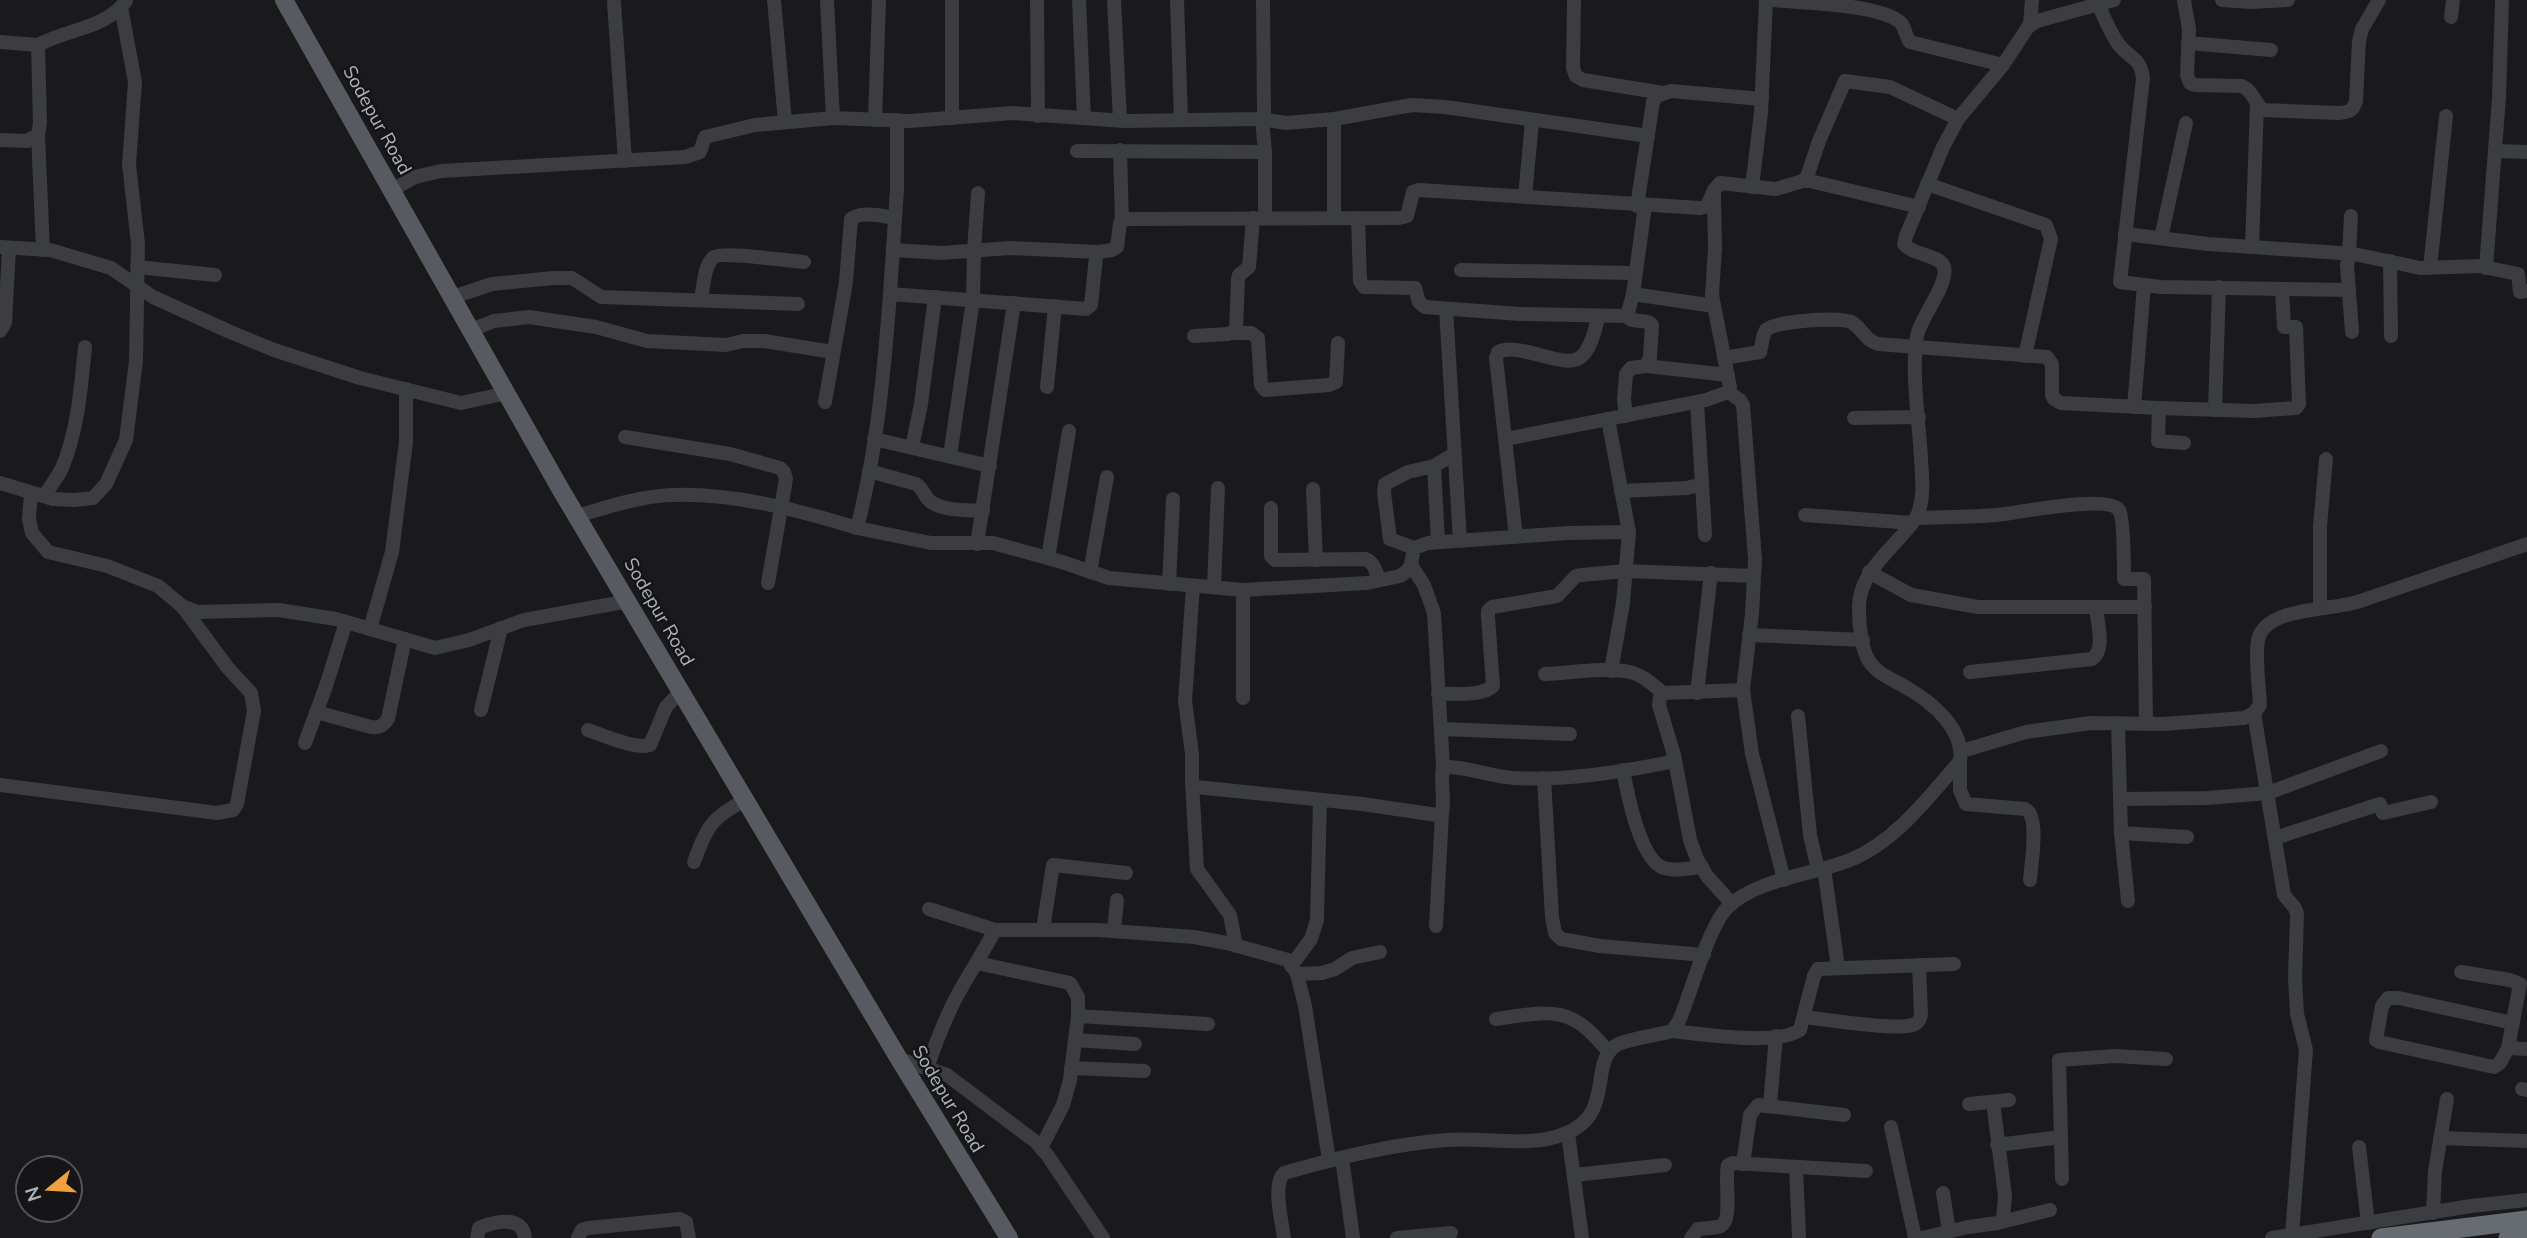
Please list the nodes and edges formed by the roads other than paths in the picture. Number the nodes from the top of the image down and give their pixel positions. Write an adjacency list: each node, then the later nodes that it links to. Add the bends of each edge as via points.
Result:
1 (284, 0): 62 (main road, Sodepur Road)
2 (774, 0): 48 (street)
3 (827, 0): 37 (street)
4 (879, 0): 43 (street)
5 (952, 0): 38 (street)
6 (1037, 0): 35 (street)
7 (1079, 0): 39 (street)
8 (1114, 0): 45 (street)
9 (1177, 0): 46 (street)
10 (1263, 0): 40 (street)
11 (1574, 0): 32 (street, via 1573,68 1577,76)
12 (1766, 0): 33 (street)
13 (1773, 0): 31 (street, via 1874,11 1899,21 1910,42)
14 (2032, 0): 26 (street)
15 (2114, 0): 24 (street)
16 (2184, 0): 28 (street)
17 (2222, 0): 18 (street)
18 (2288, 0)
19 (2379, 0): 34 (street, via 2359,41 2354,108 2339,113 2263,110)
20 (2453, 0): 25 (street)
21 (2502, 0): 54 (street)
22 (614, 2): 58 (street)
23 (124, 4): 29 (street, via 103,21); 85 (street, via 135,82 129,164)
24 (2098, 4): 26 (street); 74 (street, via 2115,40 2141,66 2141,104)
25 (2451, 17)
26 (2030, 25): 31 (street)
27 (0, 42): 29 (street)
28 (2188, 43): 30 (street); 34 (street, via 2190,83 2242,86)
29 (38, 45): 50 (street)
30 (2271, 50)
31 (2003, 65): 42 (street)
32 (1663, 93): 33 (street); 51 (street, via 1653,102)
33 (1762, 99): 61 (street)
34 (2257, 105): 76 (street)
35 (1038, 116): 38 (street, via 1013,113); 39 (street)
36 (2446, 116): 86 (street)
37 (833, 118): 43 (street); 48 (street)
38 (952, 118): 44 (street)
39 (1084, 118): 45 (street)
40 (1262, 119): 41 (street, via 1286,123); 46 (street); 56 (street)
41 (1334, 119): 47 (street, via 1412,105); 71 (street)
42 (1958, 119): 59 (street, via 1889,87 1845,81); 60 (street)
43 (875, 120): 44 (street)
44 (897, 120): 69 (street)
45 (1120, 120): 46 (street)
46 (1181, 120)
47 (1532, 121): 51 (street); 65 (street)
48 (785, 122): 58 (street, via 705,137 700,152 685,157)
49 (2186, 123): 75 (street)
50 (38, 135): 52 (street, via 27,141); 78 (street)
51 (1648, 136): 66 (street)
52 (0, 140)
53 (1120, 150): 55 (street); 56 (street); 73 (street)
54 (2496, 150): 57 (street); 87 (street)
55 (1077, 151)
56 (1265, 152): 70 (street)
57 (2527, 152)
58 (625, 161): 62 (street, via 441,171 415,177)
59 (1806, 180): 61 (street, via 1776,189); 67 (street)
60 (1927, 184): 67 (street); 120 (street, via 2046,225 2051,239)
61 (1752, 187): 63 (street, via 1720,183)
62 (392, 190): 99 (main road, Sodepur Road)
63 (1714, 190): 66 (street, via 1707,206 1700,208); 106 (street)
64 (978, 193): 80 (street)
65 (1525, 197): 66 (street); 72 (street, via 1419,190 1410,197 1407,216)
66 (1641, 206): 89 (street)
67 (1919, 207): 118 (street, via 1905,244 1945,269 1917,333)
68 (2351, 216): 82 (street)
69 (895, 218): 79 (street); 119 (street, via 856,215 851,219 848,272)
70 (1259, 218): 71 (street); 73 (street); 113 (street, via 1249,267 1238,279)
71 (1334, 218): 72 (street)
72 (1358, 218): 107 (street, via 1361,285 1415,288 1421,306)
73 (1122, 222): 81 (street, via 1118,247)
74 (2125, 234): 75 (street); 92 (street, via 2120,282)
75 (2161, 238): 76 (street)
76 (2252, 247): 82 (street)
77 (4, 248): 78 (street); 111 (street, via 5,323)
78 (43, 250): 91 (street, via 111,268)
79 (892, 250): 80 (street); 97 (street)
80 (974, 251): 81 (street); 102 (street)
81 (1098, 252): 105 (street, via 1089,307)
82 (2351, 253): 83 (street); 95 (street)
83 (2390, 261): 86 (street); 115 (street)
84 (804, 262): 101 (street, via 713,257)
85 (137, 267): 90 (street); 91 (street)
86 (2430, 268): 87 (street)
87 (2486, 268): 96 (street, via 2518,274 2519,292)
88 (1461, 270): 89 (street)
89 (1634, 273): 98 (street)
90 (215, 275)
91 (136, 283): 125 (street, via 153,297 274,350); 155 (street, via 136,361 126,440 106,484 93,498)
92 (2144, 285): 93 (street); 130 (street)
93 (2219, 287): 94 (street); 132 (street)
94 (2282, 289): 95 (street); 132 (street, via 2284,327 2296,327 2299,404 2296,408)
95 (2349, 290): 112 (street)
96 (2527, 291)
97 (890, 294): 100 (street); 139 (street, via 884,383)
98 (1633, 294): 106 (street); 109 (street)
99 (453, 297): 101 (street, via 492,284 572,278 601,298); 110 (main road, Sodepur Road)
100 (935, 297): 102 (street); 142 (street)
101 (701, 300): 104 (street)
102 (973, 300): 103 (street); 144 (street)
103 (1014, 303): 105 (street); 146 (street)
104 (798, 304)
105 (1055, 306): 124 (street)
106 (1714, 306): 121 (street)
107 (1446, 309): 108 (street); 143 (street)
108 (1599, 316): 109 (street); 140 (street, via 1589,345 1576,360 1518,349 1498,352 1497,382)
109 (1627, 316): 122 (street, via 1652,325)
110 (471, 330): 119 (street, via 494,321 529,317 596,327 647,341 726,345 752,341); 127 (main road, Sodepur Road)
111 (0, 331)
112 (2352, 332)
113 (1233, 333): 114 (street); 116 (street, via 1251,333 1258,338 1265,390 1336,382)
114 (1194, 335)
115 (2391, 336)
116 (1338, 343)
117 (85, 346): 155 (street, via 79,407 62,467)
118 (1916, 348): 120 (street); 121 (street, via 1878,344 1868,340 1855,324 1829,319 1768,328 1760,352); 134 (street)
119 (833, 352): 128 (street)
120 (2025, 355): 130 (street, via 2051,359 2052,395 2057,402)
121 (1724, 358): 123 (street)
122 (1646, 366): 123 (street); 133 (street, via 1626,374)
123 (1728, 375): 126 (street)
124 (1047, 387)
125 (406, 389): 127 (street, via 461,402); 193 (street, via 406,442 392,552)
126 (1728, 392): 129 (street); 179 (street, via 1742,405)
127 (507, 393): 161 (main road, Sodepur Road)
128 (825, 402)
129 (1697, 402): 133 (street); 151 (street)
130 (2134, 407): 131 (street)
131 (2160, 408): 132 (street); 141 (street, via 2158,441)
132 (2215, 410)
133 (1626, 416): 136 (street)
134 (1919, 416): 135 (street); 162 (street, via 1923,495)
135 (1854, 418)
136 (1608, 419): 140 (street); 154 (street)
137 (1069, 431): 172 (street)
138 (625, 437): 157 (street, via 730,454 780,468 786,479)
139 (874, 439): 142 (street); 148 (street)
140 (1506, 439): 166 (street)
141 (2184, 443)
142 (912, 447): 144 (street)
143 (1454, 454): 147 (street); 167 (street)
144 (950, 456): 146 (street)
145 (2326, 459): 190 (street)
146 (990, 466): 159 (street)
147 (1434, 466): 168 (street); 171 (street, via 1408,472 1384,487 1390,539)
148 (869, 471): 159 (street, via 916,484 932,503 946,508); 163 (street)
149 (1107, 477): 176 (street)
150 (0, 483): 155 (street)
151 (1702, 484): 154 (street); 165 (street)
152 (1218, 488): 184 (street)
153 (1313, 489): 173 (street)
154 (1621, 491): 164 (street)
155 (38, 495): 187 (street, via 29,520 32,533 48,552 107,565 158,586)
156 (1173, 499): 182 (street)
157 (781, 506): 161 (street, via 671,495); 163 (street); 181 (street)
158 (1271, 508): 173 (street, via 1271,556 1279,562)
159 (983, 511): 169 (street)
160 (1805, 515): 162 (street)
161 (577, 516): 186 (main road, Sodepur Road)
162 (1914, 521): 177 (street); 189 (street, via 2091,503 2112,505 2121,517 2124,579 2144,579)
163 (857, 528): 169 (street, via 931,543)
164 (1629, 532): 166 (street); 175 (street)
165 (1705, 535)
166 (1516, 537): 167 (street)
167 (1460, 541): 168 (street)
168 (1438, 542): 171 (street)
169 (977, 544): 172 (street, via 993,543)
170 (2527, 544): 190 (street, via 2369,598)
171 (1414, 548): 174 (street)
172 (1048, 558): 176 (street)
173 (1316, 561): 180 (street, via 1365,559)
174 (1411, 565): 180 (street, via 1400,576); 203 (street, via 1432,601)
175 (1626, 571): 178 (street); 197 (street); 203 (street, via 1576,576 1557,596 1492,607 1488,617 1493,686 1480,692)
176 (1090, 572): 182 (street)
177 (1869, 572): 188 (street, via 1912,594 1978,607); 196 (street, via 1859,606)
178 (1711, 573): 179 (street); 202 (street)
179 (1754, 576): 194 (street)
180 (1379, 580): 185 (street)
181 (768, 583)
182 (1169, 584): 183 (street)
183 (1193, 586): 184 (street); 222 (street, via 1185,701)
184 (1213, 587): 185 (street)
185 (1244, 590): 205 (street)
186 (629, 601): 192 (street); 201 (main road, Sodepur Road)
187 (182, 606): 191 (street, via 197,612 278,610); 223 (street, via 251,693 254,711 233,810 217,813)
188 (2096, 607): 189 (street); 198 (street, via 2100,647 2092,659)
189 (2144, 607): 211 (street)
190 (2320, 608): 208 (street, via 2270,622 2261,631 2260,705)
191 (346, 622): 193 (street); 207 (street)
192 (501, 628): 195 (street, via 435,648); 206 (street)
193 (370, 629): 195 (street)
194 (1749, 635): 196 (street); 200 (street)
195 (405, 639): 207 (street, via 384,724 371,727)
196 (1863, 640): 218 (street, via 1865,655 1878,672 1940,712)
197 (1611, 671): 199 (street); 204 (street, via 1632,672)
198 (1970, 672)
199 (1545, 674)
200 (1743, 690): 202 (street); 237 (street, via 1752,754)
201 (681, 691): 213 (street, via 666,707 650,745 635,745); 226 (main road, Sodepur Road)
202 (1698, 693): 204 (street)
203 (1438, 694): 212 (street)
204 (1663, 694): 217 (street, via 1659,705)
205 (1243, 698)
206 (481, 710)
207 (316, 712): 215 (street)
208 (2254, 713): 211 (street, via 2244,718); 224 (street)
209 (1798, 716): 235 (street, via 1810,835)
210 (2118, 723): 211 (street); 218 (street, via 2026,732); 225 (street)
211 (2146, 724)
212 (1441, 729): 214 (street); 219 (street)
213 (588, 730)
214 (1570, 734)
215 (304, 743)
216 (2381, 751): 224 (street)
217 (1674, 755): 220 (street, via 1671,762); 234 (street, via 1690,840)
218 (1961, 756): 235 (street, via 1899,829 1852,860); 238 (street, via 1960,790 1966,804 2030,811 2034,831)
219 (1443, 767): 221 (street, via 1509,778); 229 (street)
220 (1623, 770): 221 (street); 234 (street, via 1634,824 1655,863 1672,869)
221 (1545, 778): 249 (street, via 1552,917 1557,936 1600,946)
222 (1192, 782): 227 (street, via 1196,787); 247 (street, via 1197,869 1230,915)
223 (0, 785)
224 (2268, 793): 225 (street); 232 (street)
225 (2120, 799): 230 (street)
226 (746, 800): 233 (street, via 723,811 703,836); 268 (main road, Sodepur Road)
227 (1320, 800): 229 (street); 254 (street, via 1317,920)
228 (2431, 802): 232 (street, via 2383,813 2380,804)
229 (1442, 813): 243 (street)
230 (2121, 833): 231 (street); 240 (street)
231 (2187, 837)
232 (2275, 838): 304 (street, via 2284,895 2297,914 2297,1014 2306,1051)
233 (694, 862)
234 (1702, 867): 241 (street)
235 (1821, 869): 237 (street); 253 (street)
236 (1126, 873): 244 (street, via 1053,865)
237 (1784, 880): 241 (street, via 1757,888)
238 (2030, 880)
239 (1117, 900): 246 (street)
240 (2128, 901)
241 (1732, 904): 249 (street)
242 (929, 908): 245 (street)
243 (1436, 926)
244 (1043, 929): 245 (street); 246 (street)
245 (995, 930): 250 (street)
246 (1114, 931): 247 (street, via 1194,937)
247 (1236, 946): 254 (street, via 1288,960)
248 (1380, 952): 254 (street, via 1352,958 1328,971)
249 (1704, 955): 261 (street)
250 (977, 964): 256 (street, via 1070,983 1078,997); 270 (street, via 959,992)
251 (1954, 964): 252 (street)
252 (1919, 965): 253 (street); 257 (street, via 1921,1015 1913,1025)
253 (1838, 967): 257 (street, via 1818,969)
254 (1294, 970): 287 (street)
255 (2462, 972): 259 (street, via 2520,984)
256 (1078, 1016): 260 (street); 263 (street)
257 (1804, 1017): 262 (street, via 1800,1030)
258 (1496, 1019): 267 (street, via 1564,1016 1584,1027)
259 (2513, 1023): 265 (street); 265 (street, via 2388,998 2382,1006 2376,1040 2494,1067)
260 (1208, 1024)
261 (1672, 1031): 262 (street); 267 (street, via 1616,1044)
262 (1776, 1036): 277 (street)
263 (1075, 1040): 264 (street); 271 (street)
264 (1135, 1044)
265 (2508, 1048): 266 (street)
266 (2527, 1049)
267 (1609, 1052): 280 (street, via 1596,1107)
268 (899, 1059): 270 (street); 310 (main road, Sodepur Road)
269 (2166, 1059): 281 (street, via 2059,1060)
270 (927, 1068): 285 (street, via 947,1075)
271 (1072, 1068): 272 (street); 285 (street, via 1063,1105)
272 (1144, 1071)
273 (2447, 1099): 282 (street)
274 (2009, 1100): 275 (street)
275 (1993, 1102): 276 (street); 284 (street)
276 (1969, 1104)
277 (1770, 1105): 278 (street); 288 (street, via 1758,1105 1750,1115)
278 (1844, 1115)
279 (1891, 1127): 318 (street)
280 (1568, 1133): 287 (street, via 1550,1140 1447,1140); 292 (street)
281 (2061, 1138): 284 (street); 293 (street)
282 (2440, 1138): 283 (street); 297 (street)
283 (2527, 1141)
284 (1997, 1145): 299 (street, via 2005,1196)
285 (1041, 1147): 311 (street)
286 (2359, 1147): 302 (street)
287 (1336, 1159): 312 (street, via 1279,1178); 313 (street)
288 (1744, 1164): 290 (street); 316 (street, via 1728,1165 1725,1222 1698,1229)
289 (1665, 1165): 292 (street)
290 (1796, 1167): 291 (street); 317 (street)
291 (1867, 1171)
292 (1575, 1175): 315 (street)
293 (2062, 1179)
294 (1943, 1193): 301 (street)
295 (2527, 1200): 297 (street)
296 (2050, 1210): 299 (street)
297 (2433, 1213): 302 (street)
298 (2527, 1220): 302 (highway)
299 (2001, 1222): 301 (street)
300 (641, 1231): 308 (street, via 588,1228); 309 (street, via 680,1219 686,1222)
301 (1950, 1231): 319 (street)
302 (2375, 1231): 304 (street)
303 (1451, 1233): 314 (street)
304 (2292, 1235): 320 (street)
305 (2527, 1236): 321 (highway)
306 (477, 1238): 307 (street, via 479,1228 509,1221 521,1226)
307 (525, 1238)
308 (578, 1238)
309 (690, 1238)
310 (1009, 1238)
311 (1103, 1238)
312 (1284, 1238)
313 (1353, 1238)
314 (1397, 1238)
315 (1582, 1238)
316 (1691, 1238)
317 (1799, 1238)
318 (1915, 1238)
319 (1922, 1238)
320 (2272, 1238)
321 (2508, 1238)

